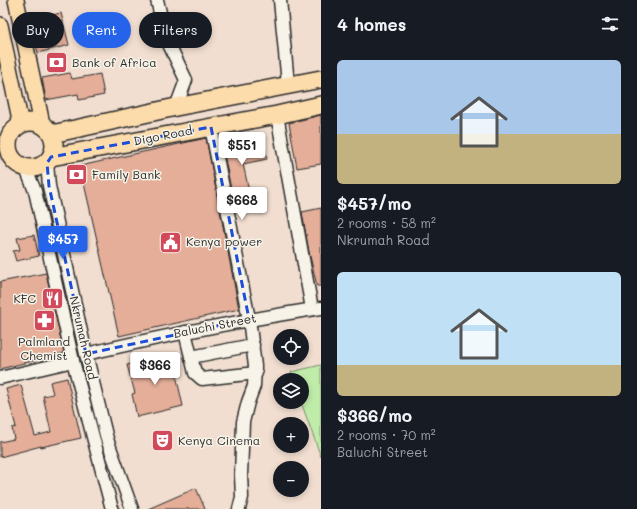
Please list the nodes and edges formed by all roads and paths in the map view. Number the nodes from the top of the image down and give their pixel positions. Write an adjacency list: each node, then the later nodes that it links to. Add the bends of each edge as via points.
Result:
1 (16, 0): 12 (main road)
2 (157, 0): 8 (street, via 166,38 186,80)
3 (280, 0): 6 (street)
4 (0, 25): 10 (main road)
5 (321, 79): 6 (highway, Digo Road)
6 (288, 84): 8 (highway, Digo Road)
7 (321, 105): 9 (highway, Digo Road)
8 (176, 107): 12 (highway, Digo Road)
9 (277, 115): 11 (highway, Digo Road); 16 (street)
10 (21, 124): 12 (highway, via 35,122); 13 (highway, via 10,134)
11 (211, 127): 14 (highway, Digo Road); 17 (street)
12 (47, 129): 14 (highway, via 55,144 54,153)
13 (5, 150): 15 (highway, via 14,162)
14 (49, 160): 15 (highway, via 39,167); 20 (street, Nkrumah Road, via 49,186)
15 (26, 169): 22 (street, Nkrumah Road, via 35,191)
16 (317, 309): 17 (street, Baluchi Street)
17 (249, 320): 18 (street, Baluchi Street); 19 (street)
18 (185, 332): 20 (street, Baluchi Street); 21 (street)
19 (253, 345): 21 (street); 23 (street)
20 (86, 354): 26 (street, Nkrumah Road, via 107,439)
21 (191, 357): 23 (street, via 195,373 202,379)
22 (73, 360): 24 (street); 25 (street, Nkrumah Road)
23 (256, 373): 27 (street, via 243,422 240,475 242,497)
24 (0, 378)
25 (112, 509)
26 (132, 509)
27 (239, 509)

